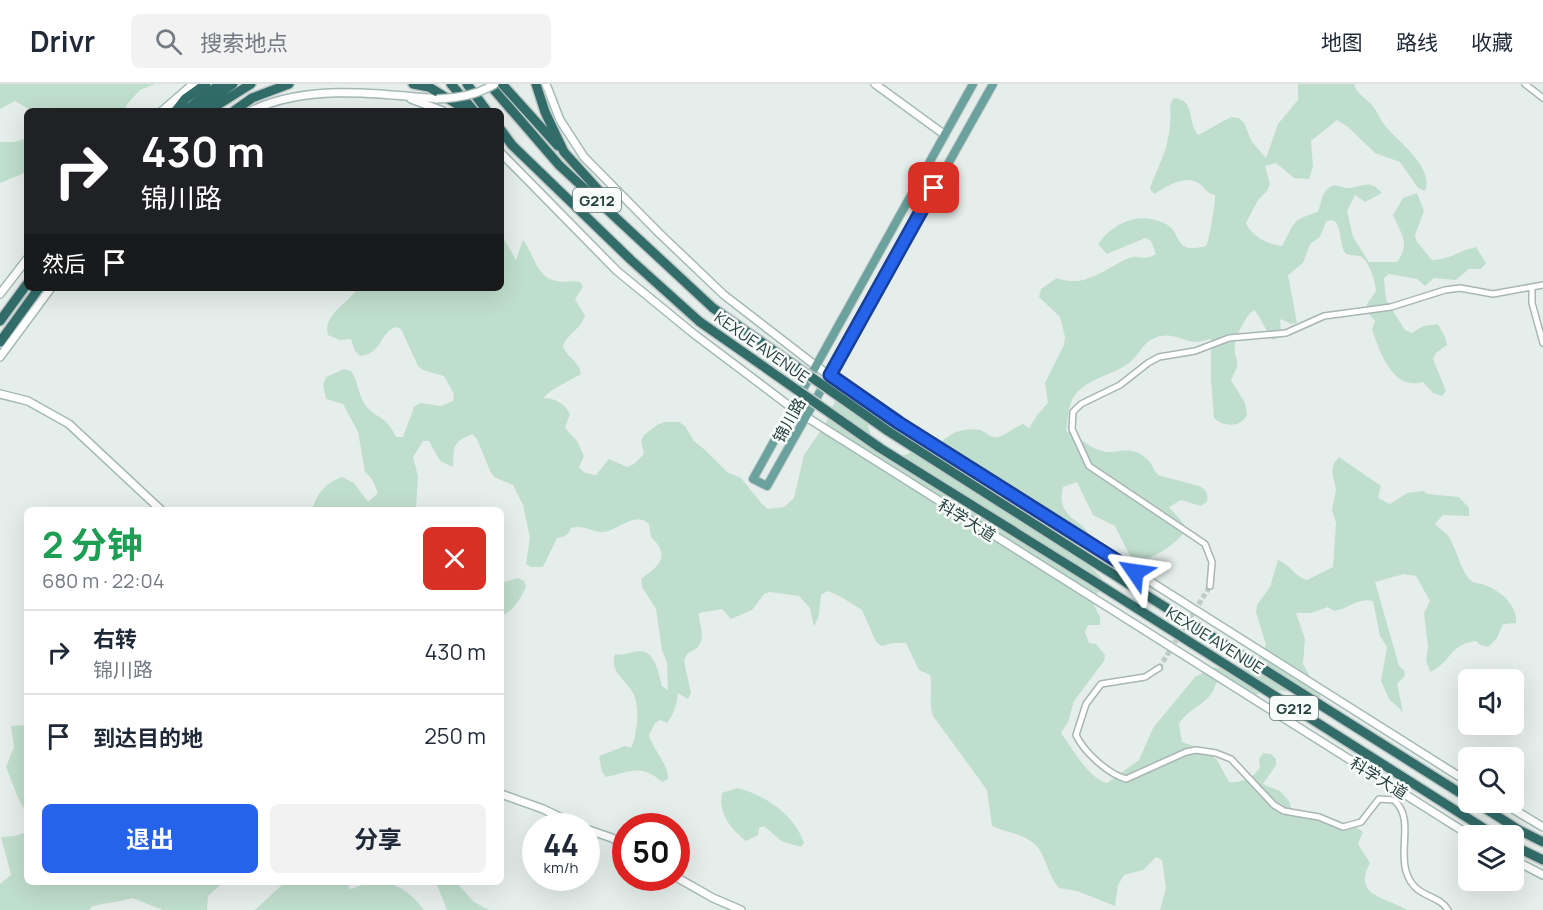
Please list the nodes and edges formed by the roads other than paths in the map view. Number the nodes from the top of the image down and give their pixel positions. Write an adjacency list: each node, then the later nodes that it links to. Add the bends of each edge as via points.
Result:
1 (192, 84): 23 (main road)
2 (206, 84): 24 (highway)
3 (220, 84): 25 (highway)
4 (233, 84): 26 (highway)
5 (251, 84): 27 (highway)
6 (274, 84): 21 (highway)
7 (289, 84): 21 (highway)
8 (413, 84): 31 (highway, via 429,87)
9 (451, 84): 32 (highway)
10 (467, 84): 33 (highway)
11 (489, 84): 40 (highway, KEXUE AVENUE / G212, via 559,165)
12 (495, 84): 20 (main road, bridge, via 458,98)
13 (502, 84): 38 (highway)
14 (536, 84): 38 (highway)
15 (546, 84): 52 (main road, via 560,120 584,157 724,295)
16 (875, 84): 35 (main road)
17 (973, 84): 35 (main road, 锦川路)
18 (993, 84): 53 (main road, 锦川路)
19 (1525, 84): 22 (street)
20 (400, 95): 29 (main road, via 344,90 294,93); 30 (main road)
21 (252, 98): 28 (highway)
22 (1543, 98)
23 (165, 108)
24 (178, 108)
25 (189, 108)
26 (198, 108)
27 (213, 108)
28 (238, 108)
29 (258, 108)
30 (435, 108)
31 (463, 108)
32 (471, 108)
33 (485, 108)
34 (504, 134): 37 (highway, KEXUE AVENUE / G212)
35 (945, 135): 52 (main road, 锦川路)
36 (504, 138): 37 (highway)
37 (512, 145): 66 (highway, KEXUE AVENUE / G212, bridge, via 700,322 880,448)
38 (564, 152): 40 (highway)
39 (504, 156): 55 (main road, 科学大道, via 617,272)
40 (647, 245): 61 (highway, KEXUE AVENUE / G212, bridge, via 713,308 888,431)
41 (24, 263): 47 (main road)
42 (1543, 285): 44 (street)
43 (24, 288): 48 (highway)
44 (1532, 288): 50 (street); 58 (street, via 1493,294 1460,288 1445,290 1391,307 1324,316 1286,333 1228,338 1195,351 1159,357 1073,412 1072,429 1089,466 1205,544 1212,562)
45 (37, 291): 49 (highway)
46 (49, 291): 51 (main road)
47 (0, 294)
48 (0, 321)
49 (0, 342)
50 (1543, 343)
51 (0, 357)
52 (816, 366): 53 (main road); 55 (main road, 锦川路)
53 (830, 375): 56 (main road, 锦川路); 60 (main road, via 899,423)
54 (1, 394): 57 (main road, via 28,401 69,424)
55 (792, 408): 56 (main road, 科学大道); 56 (main road, 锦川路, via 753,478 767,486)
56 (806, 417): 67 (main road, 科学大道)
57 (159, 507)
58 (1210, 586)
59 (1160, 668): 76 (street, via 1145,677 1101,684 1086,704 1076,735 1110,771 1126,779 1186,752 1216,753 1231,759 1284,811 1319,817 1343,827 1361,822 1379,799 1394,800 1404,815 1404,855 1411,882)
60 (1458, 776)
61 (1458, 792)
62 (504, 795): 63 (main road)
63 (553, 813)
64 (1492, 813): 69 (highway)
65 (1519, 813): 68 (main road)
66 (1479, 825)
67 (1458, 827)
68 (1543, 827)
69 (1543, 842)
70 (1524, 851): 71 (highway)
71 (1543, 860)
72 (1524, 865): 73 (main road)
73 (1543, 875)
74 (690, 885): 75 (main road)
75 (741, 910)
76 (1448, 910)

